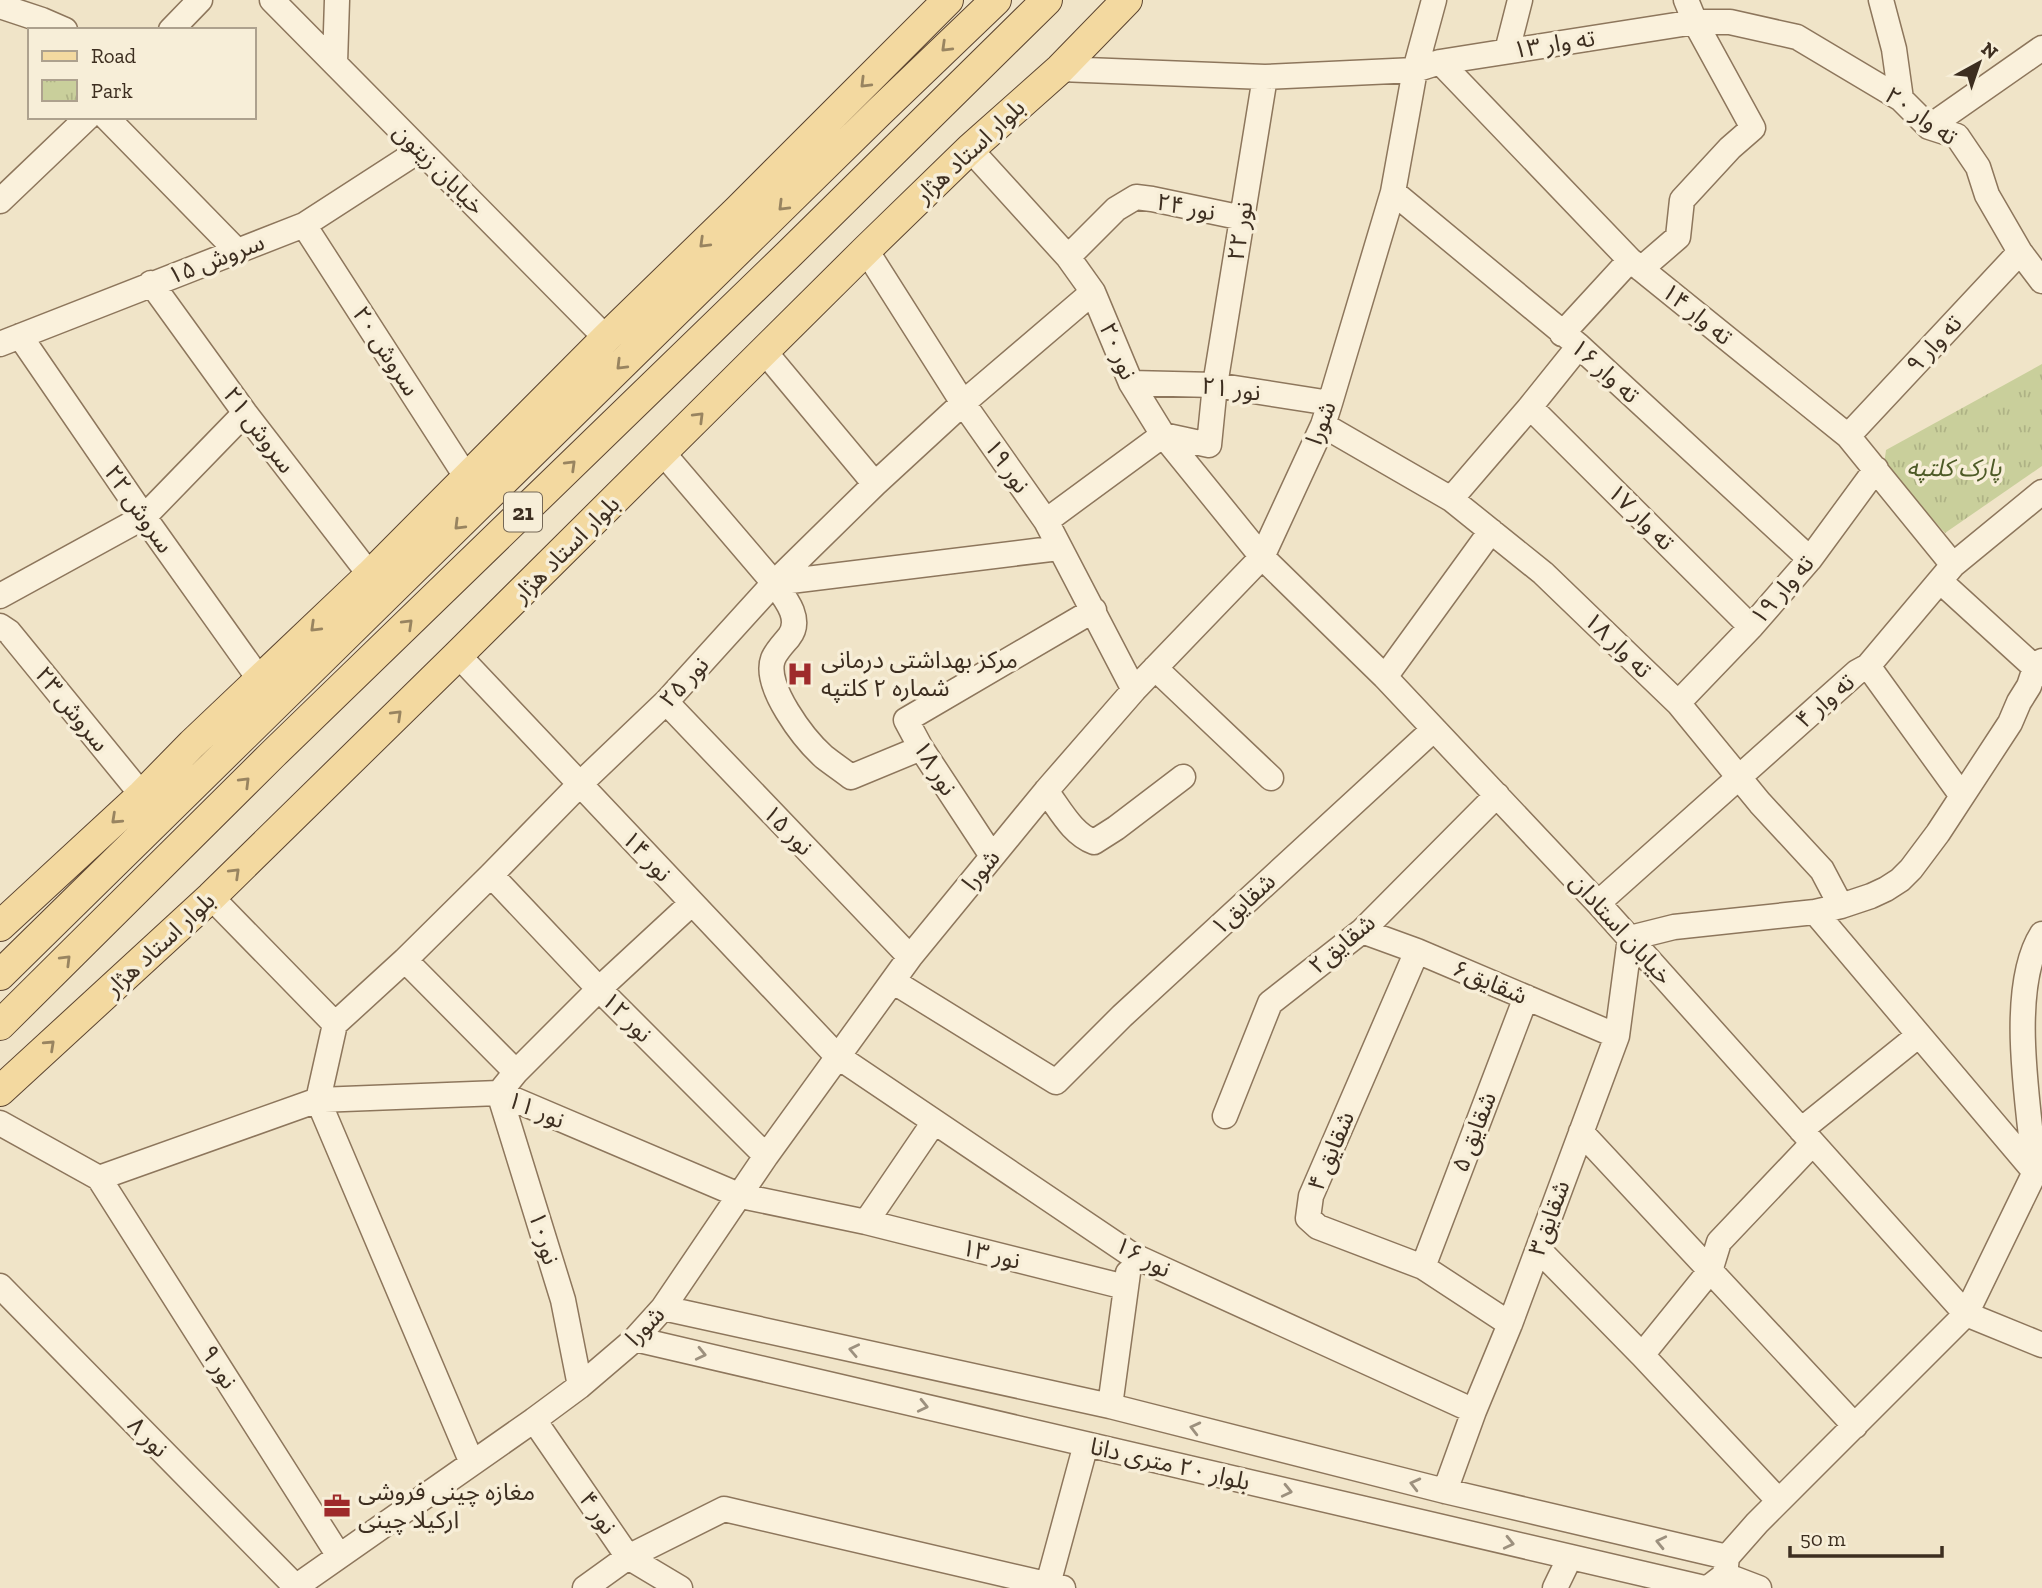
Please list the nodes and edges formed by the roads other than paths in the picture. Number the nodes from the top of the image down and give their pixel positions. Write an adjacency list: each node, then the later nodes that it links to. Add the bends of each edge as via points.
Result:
1 (200, 0): 14 (street)
2 (272, 0): 18 (street, خیابان زیتون)
3 (337, 0): 18 (street)
4 (996, 0): 91 (main road, 21, one-way to 91)
5 (1047, 0): 111 (main road, 21, one-way to 5)
6 (1127, 0): 19 (main road, بلوار استاد هژار)
7 (1434, 0): 20 (street, شورا)
8 (1520, 0): 16 (street)
9 (1881, 0): 22 (street)
10 (940, 3): 40 (main road, one-way to 40)
11 (0, 6): 13 (street)
12 (1690, 11): 16 (street, ته وار ۱۳); 22 (street, ته وار ۲۰, via 1797,37); 36 (street, via 1753,128 1682,200 1678,237)
13 (61, 28)
14 (173, 28)
15 (2042, 48): 25 (street)
16 (1507, 51): 17 (street, ته وار ۱۳)
17 (1440, 62): 20 (street, ته وار ۱۳); 36 (street, ته وار ۱۴)
18 (335, 63): 27 (street, خیابان زیتون)
19 (1060, 69): 21 (street, ته وار ۱۳); 26 (main road, بلوار استاد هژار)
20 (1415, 71): 21 (street, ته وار ۱۳); 28 (street, شورا)
21 (1265, 77): 30 (street, نور ۲۲)
22 (1901, 99): 25 (street, ته وار ۲۰)
23 (86, 119): 29 (street)
24 (108, 119): 33 (street)
25 (1930, 127): 34 (street, ته وار ۲۰, via 1957,136 1978,167 1987,195)
26 (970, 149): 32 (main road, بلوار استاد هژار); 35 (street, نور ۲۰)
27 (420, 150): 31 (street, سروش ۱۵); 40 (street, خیابان زیتون)
28 (1392, 192): 42 (street, ته وار ۱۶); 49 (street, شورا)
29 (0, 201)
30 (1242, 218): 35 (street, نور ۲۴, via 1136,197 1116,209); 45 (street, نور ۲۲)
31 (304, 225): 33 (street, سروش ۱۵); 54 (street, سروش ۲۰)
32 (866, 250): 43 (main road, بلوار استاد هژار); 46 (street, نور ۱۹)
33 (237, 251): 38 (street, سروش ۱۵)
34 (2020, 252): 37 (street, ته وار ۲۰); 51 (street, ته وار ۹)
35 (1068, 257): 39 (street, نور ۲۰)
36 (1635, 265): 42 (street); 51 (street, ته وار ۱۴)
37 (2042, 281)
38 (151, 284): 41 (street, سروش ۱۵); 48 (street, سروش ۲۱)
39 (1093, 292): 44 (street, نور ۲۰); 46 (street, نور ۲۵)
40 (606, 338): 54 (main road)
41 (10, 340): 58 (street, سروش ۲۲)
42 (1571, 340): 47 (street); 63 (street, ته وار ۱۶)
43 (764, 351): 52 (main road, بلوار استاد هژار, one-way to 43); 55 (street)
44 (1131, 383): 45 (street, نور ۲۱); 50 (street, نور ۲۰)
45 (1215, 385): 49 (street, نور ۲۱); 50 (street, نور ۲۲, via 1209,445)
46 (963, 402): 55 (street, نور ۲۵); 59 (street, نور ۱۹)
47 (1530, 407): 57 (street); 70 (street, ته وار ۱۷)
48 (245, 413): 58 (street); 65 (street, سروش ۲۱)
49 (1326, 414): 57 (street, ته وار ۱۸); 62 (street, شورا)
50 (1163, 435): 59 (street); 62 (street, نور ۲۰)
51 (1848, 436): 53 (street, ته وار ۱۴)
52 (663, 453): 66 (street); 71 (main road, بلوار استاد هژار)
53 (1876, 469): 63 (street, ته وار ۱۹); 64 (street, ته وار ۱۴)
54 (467, 478): 65 (main road)
55 (875, 484): 66 (street, نور ۲۵)
56 (2042, 492): 64 (street, ته وار ۴)
57 (1451, 499): 60 (street, ته وار ۱۸)
58 (144, 517): 67 (street); 76 (street, سروش ۲۲)
59 (1046, 521): 61 (street, نور ۱۹)
60 (1491, 531): 75 (street); 79 (street, ته وار ۱۸, via 1543,573)
61 (1059, 548): 66 (street); 68 (street, نور ۱۹)
62 (1262, 557): 73 (street, شورا); 75 (street, خیابان استادان)
63 (1810, 559): 70 (street, ته وار ۱۹)
64 (1946, 573): 72 (street, ته وار ۴); 74 (street, ته وار ۱۴)
65 (370, 575): 76 (main road, one-way to 76)
66 (775, 583): 78 (street, نور ۲۵); 82 (street, via 795,617 792,633 773,658 775,690 823,755 851,777)
67 (0, 596)
68 (1094, 610): 77 (street, نور ۱۹); 82 (street, نور ۱۸, via 906,720)
69 (0, 625): 88 (street, سروش ۲۳)
70 (1751, 627): 79 (street, ته وار ۱۹)
71 (458, 655): 86 (street, نور ۱۴); 94 (main road, بلوار استاد هژار, one-way to 71)
72 (1868, 666): 83 (street, ته وار ۴); 90 (street)
73 (1155, 668): 77 (street, شورا); 85 (street)
74 (2040, 668): 90 (street)
75 (1385, 677): 80 (street, خیابان استادان)
76 (260, 680): 81 (main road)
77 (1134, 690): 87 (street, شورا)
78 (666, 702): 86 (street, نور ۲۵); 104 (street, نور ۱۵)
79 (1678, 704): 83 (street, ته وار ۱۸)
80 (1434, 729): 89 (street, خیابان استادان); 107 (street, شقایق۱, via 1056,1082)
81 (192, 744): 88 (main road); 91 (main road)
82 (921, 748): 92 (street, نور ۱۸)
83 (1739, 777): 96 (street, ته وار ۴); 97 (street, ته وار ۱۸, via 1822,870)
84 (1183, 778): 87 (street, via 1094,842 1083,838)
85 (1272, 778)
86 (580, 784): 93 (street, نور ۲۵); 95 (street, نور ۱۴)
87 (1045, 791): 92 (street, شورا)
88 (142, 795): 99 (main road, one-way to 99)
89 (1497, 795): 96 (street, خیابان استادان); 100 (street, شقایق۲)
90 (1962, 796): 97 (street, via 1900,880)
91 (126, 852): 106 (main road, 21)
92 (992, 856): 104 (street, شورا)
93 (491, 875): 105 (street, نور ۲۵); 108 (street, نور ۱۲)
94 (211, 897): 110 (street); 117 (main road, بلوار استاد هژار, one-way to 94)
95 (692, 903): 108 (street); 115 (street, نور ۱۴)
96 (1598, 903): 102 (street, خیابان استادان)
97 (1841, 906): 98 (street)
98 (1815, 912): 102 (street, via 1674,927); 112 (street)
99 (0, 926)
100 (1362, 931): 103 (street, شقایق۶); 120 (street, شقایق۲, via 1270,1003)
101 (2042, 934): 114 (street, via 2028,969 2022,1030)
102 (1630, 938): 113 (street, شقایق۳); 124 (street, خیابان استادان)
103 (1417, 951): 109 (street, شقایق۶); 132 (street, شقایق ۴, via 1311,1196 1308,1218 1318,1227)
104 (910, 957): 107 (street, شورا)
105 (405, 960): 110 (street, نور ۲۵); 116 (street)
106 (0, 975)
107 (894, 982): 115 (street, شورا)
108 (599, 989): 116 (street); 125 (street, نور ۱۲)
109 (1525, 997): 113 (street, شقایق۶); 132 (street, شقایق ۵)
110 (335, 1024): 119 (street)
111 (0, 1025)
112 (1919, 1035): 124 (street); 126 (street)
113 (1617, 1036): 123 (street, شقایق۳)
114 (2033, 1049): 126 (street)
115 (837, 1056): 121 (street, نور ۱۶); 125 (street, شورا)
116 (516, 1072): 118 (street)
117 (0, 1091)
118 (499, 1093): 119 (street, نور ۱۱); 128 (street, نور ۱۱); 142 (street, نور۱۰, via 563,1300)
119 (318, 1100): 127 (street, نور ۱۱); 148 (street)
120 (1225, 1116)
121 (934, 1122): 129 (street); 131 (street, نور ۱۶)
122 (0, 1123): 127 (street)
123 (1581, 1132): 130 (street, شقایق۳); 133 (street)
124 (1807, 1137): 133 (street, via 1719,1242); 137 (street, خیابان استادان)
125 (766, 1156): 128 (street, شورا)
126 (2039, 1170): 137 (street)
127 (99, 1178): 151 (street, نور ۹)
128 (741, 1196): 129 (street, نور ۱۳); 136 (street, شورا)
129 (866, 1222): 135 (street, نور ۱۳)
130 (1538, 1249): 138 (street, شقایق۳); 141 (street)
131 (1132, 1255): 135 (street); 144 (street, نور ۱۶)
132 (1423, 1267): 138 (street, شقایق ۴)
133 (1710, 1271): 141 (street); 146 (street)
134 (0, 1286): 155 (street, نور ۸)
135 (1125, 1287): 143 (street)
136 (663, 1308): 139 (street, شورا); 143 (street, بلوار ۲۰ متری دانا, one-way to 136)
137 (1966, 1314): 140 (street); 146 (street)
138 (1510, 1324): 144 (street, شقایق۳)
139 (635, 1339): 142 (street, شورا); 147 (street, بلوار ۲۰ متری دانا, one-way to 147)
140 (2042, 1345)
141 (1642, 1355): 150 (street)
142 (580, 1385): 145 (street, شورا)
143 (1110, 1406): 149 (street, بلوار ۲۰ متری دانا, one-way to 143)
144 (1474, 1411): 149 (street, شقایق۳)
145 (534, 1420): 148 (street, شورا); 152 (street, نور ۴)
146 (1855, 1426): 150 (street)
147 (1087, 1444): 153 (street, بلوار ۲۰ متری دانا, one-way to 153); 156 (street)
148 (472, 1463): 151 (street, شورا)
149 (1445, 1491): 154 (street, بلوار ۲۰ متری دانا, one-way to 149)
150 (1779, 1501): 154 (street)
151 (339, 1556): 155 (street, شورا)
152 (628, 1556): 156 (street, via 724,1509); 157 (street); 158 (street, نور ۴)
153 (1570, 1557): 154 (street, بلوار ۲۰ متری دانا); 159 (street)
154 (1716, 1577): 160 (street)
155 (295, 1587)
156 (1053, 1587)
157 (585, 1588)
158 (680, 1588)
159 (1555, 1588)
160 (1759, 1588)

